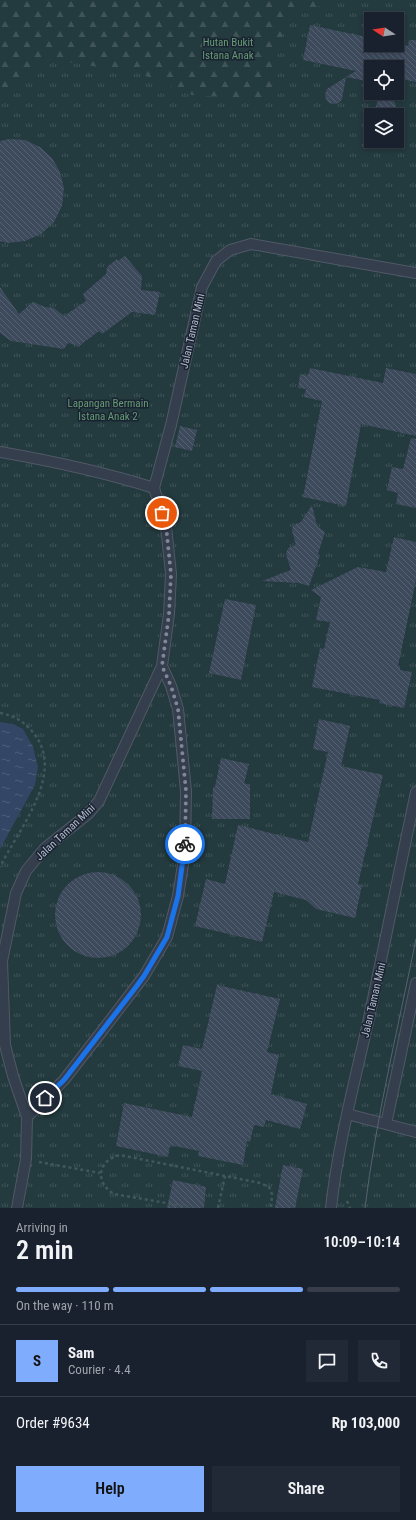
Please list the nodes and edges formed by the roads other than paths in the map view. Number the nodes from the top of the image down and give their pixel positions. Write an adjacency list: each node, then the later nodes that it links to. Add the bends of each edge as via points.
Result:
1 (416, 273): 3 (lane, Jalan Taman Mini, via 250,244 230,250 216,261 202,287)
2 (0, 452): 3 (lane, via 50,460 114,475)
3 (154, 488): 4 (lane, Jalan Taman Mini, via 166,526 171,574)
4 (162, 666): 8 (lane, Jalan Taman Mini, via 98,800 88,814 45,848 26,871 16,893 2,961 3,1017 5,1046); 8 (lane, via 178,709 186,791 185,852 178,896 167,937 144,976 64,1080)
5 (416, 792): 7 (lane, Jalan Taman Mini)
6 (416, 983): 9 (lane)
7 (347, 1114): 9 (lane); 12 (lane, Jalan Taman Mini, via 332,1190)
8 (27, 1117): 11 (lane, Jalan Taman Mini, via 26,1159)
9 (386, 1124): 10 (lane)
10 (416, 1132)
11 (17, 1208)
12 (331, 1208)

